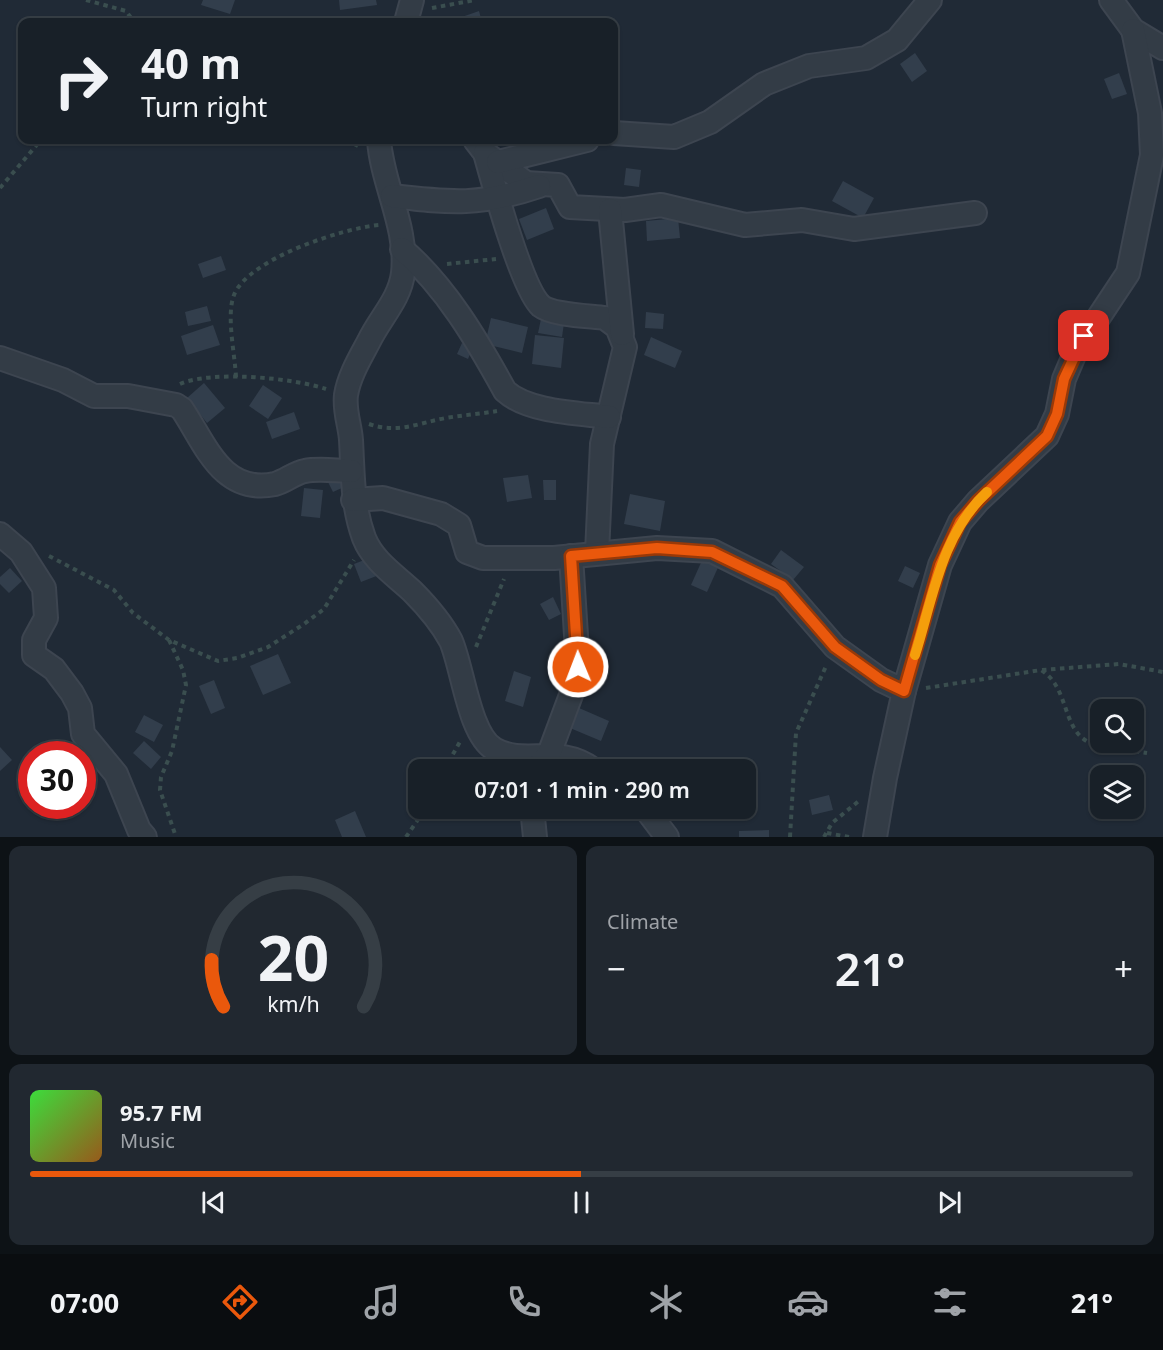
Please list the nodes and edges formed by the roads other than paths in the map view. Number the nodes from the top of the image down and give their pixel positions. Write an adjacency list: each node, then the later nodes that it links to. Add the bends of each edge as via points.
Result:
1 (930, 0): 5 (street, via 897,40 866,58 809,66 764,84 710,122 674,137)
2 (1111, 0): 3 (street)
3 (1133, 30): 4 (street); 23 (street, via 1150,113 1152,155 1128,273 1075,353 1047,436 960,522 940,565)
4 (1163, 48)
5 (618, 133)
6 (379, 144): 10 (street)
7 (553, 144): 8 (street)
8 (486, 152): 9 (street, via 526,183); 11 (street)
9 (539, 186): 11 (street); 12 (street, via 558,185 570,207)
10 (392, 196): 11 (street, via 456,203); 14 (street)
11 (498, 199): 15 (street, via 518,258 542,306 605,318)
12 (610, 210): 13 (street, via 661,205 745,225 802,220 854,229); 15 (street)
13 (975, 213)
14 (402, 249): 17 (street, via 424,268 512,397 530,405); 18 (street, via 400,286 357,365 346,396)
15 (622, 334): 17 (street, via 623,365)
16 (0, 358): 18 (street, via 63,380 94,396 170,402 182,409 212,458 235,481 265,486 308,470)
17 (609, 417): 21 (street, via 601,456)
18 (351, 471): 19 (street)
19 (353, 500): 22 (street, via 384,498 441,514 459,525 471,555); 24 (street, via 366,542 384,568 413,592 450,640 464,676 474,722)
20 (0, 534): 30 (street, via 21,552 44,588 46,618 34,640 33,655 54,669 72,693 80,708 83,734 116,774)
21 (597, 553): 22 (street); 23 (street, via 657,548 712,552 782,586 835,647 881,680)
22 (571, 556): 27 (street, via 578,667 571,695)
23 (904, 691): 33 (street)
24 (493, 748): 25 (street); 26 (street)
25 (503, 759)
26 (532, 759)
27 (543, 759)
28 (533, 819): 31 (street)
29 (653, 819): 32 (street)
30 (145, 837)
31 (535, 837)
32 (667, 837)
33 (875, 837)

